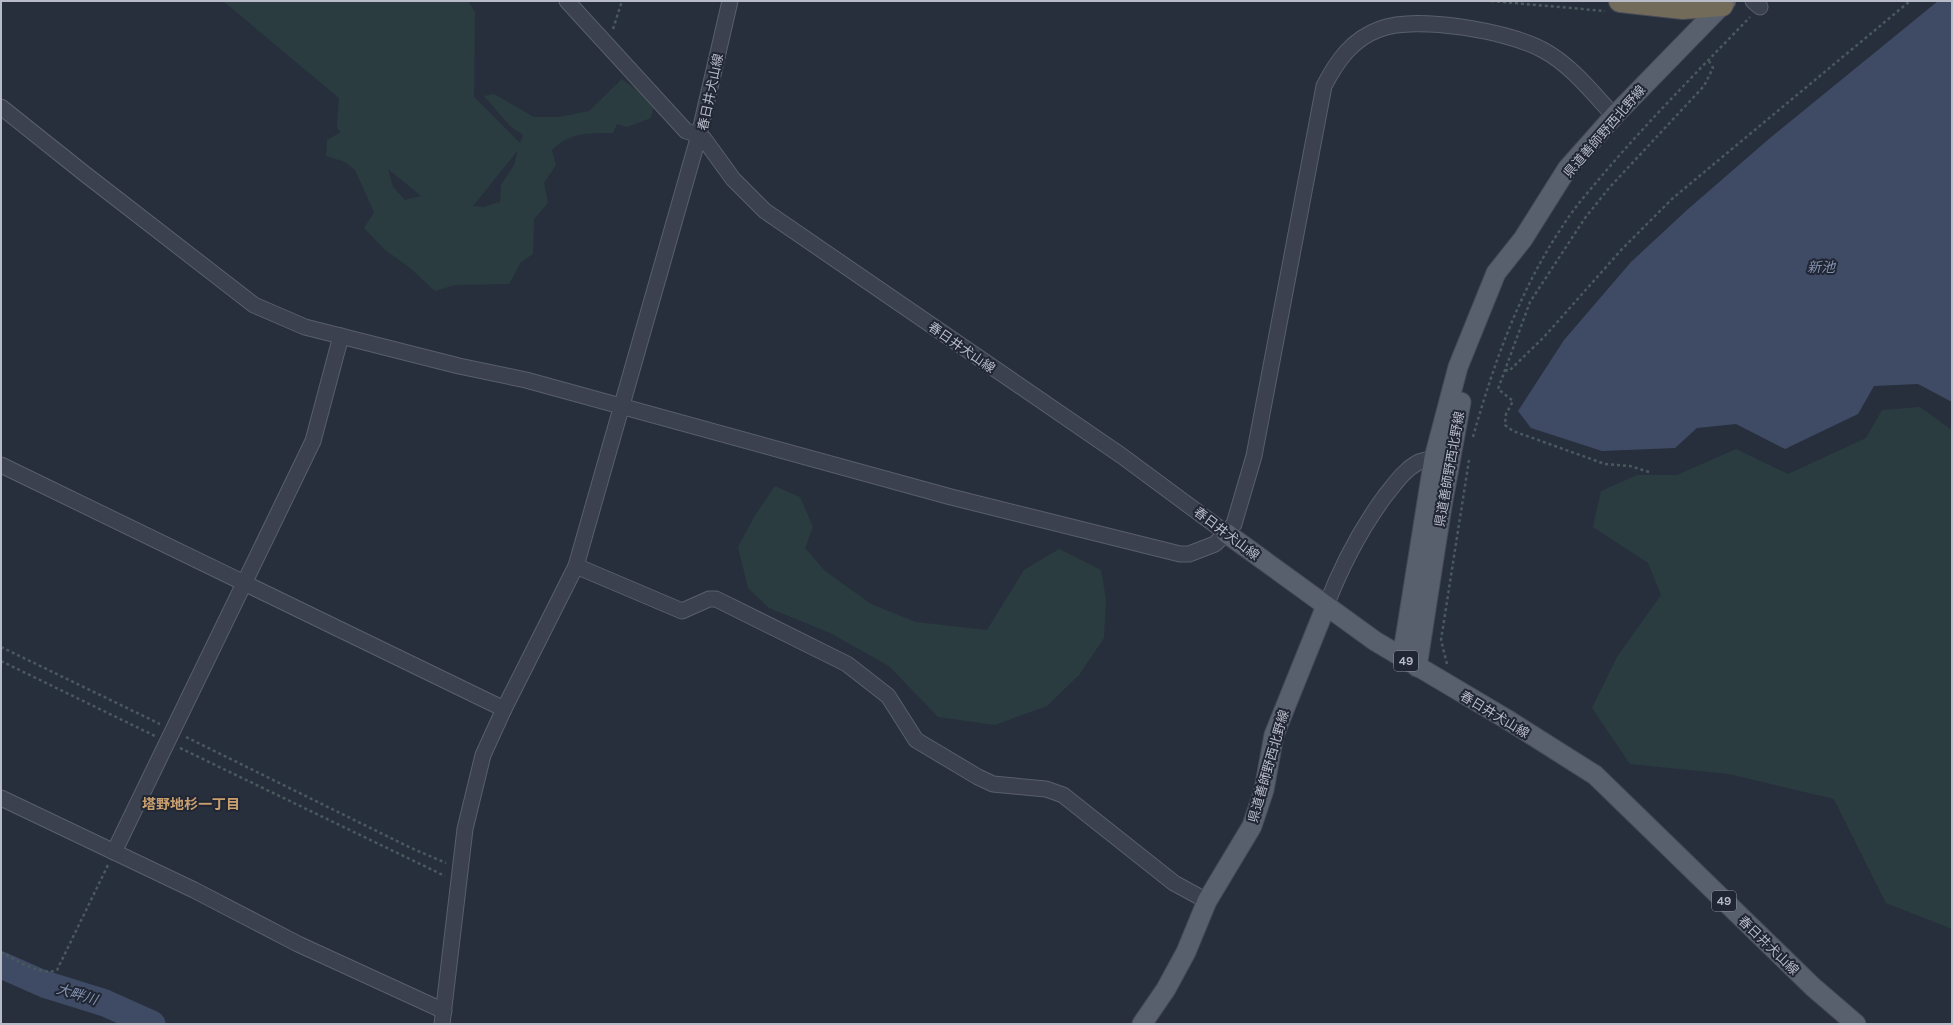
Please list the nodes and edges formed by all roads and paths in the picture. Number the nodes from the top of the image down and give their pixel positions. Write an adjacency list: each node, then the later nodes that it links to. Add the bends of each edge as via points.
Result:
1 (567, 1): 9 (street)
2 (622, 1): 9 (path)
3 (730, 1): 13 (street, 春日井犬山線)
4 (1491, 1): 8 (path)
5 (1910, 1): 16 (path, via 1673,198 1622,249 1544,337 1509,371)
6 (1724, 3): 8 (highway, via 1683,8); 12 (main road, 県道善師野西北野線)
7 (1756, 4): 10 (path)
8 (1613, 6)
9 (608, 46): 13 (street, via 686,131)
10 (1709, 61): 16 (path, via 1713,68 1704,86 1609,188 1585,218 1530,302); 18 (path, via 1624,150 1563,224 1526,290 1499,352)
11 (1, 107): 15 (street, via 254,305 305,327)
12 (1614, 116): 14 (main road, 県道善師野西北野線, via 1567,169 1523,239); 23 (street, via 1568,67 1543,49 1512,36 1478,29 1409,23 1380,29 1344,52 1324,86 1254,456 1234,524)
13 (699, 135): 17 (street); 23 (street, 春日井犬山線 / 49, via 733,179 766,211 1122,456)
14 (1496, 273): 20 (main road, 県道善師野西北野線, via 1458,367); 29 (main road, 県道善師野西北野線, via 1462,394)
15 (341, 336): 17 (street, via 526,380); 25 (street, via 313,441)
16 (1505, 370): 22 (path, via 1498,389 1513,401 1506,414 1505,425 1513,432 1605,464 1630,466)
17 (622, 407): 23 (street, via 951,497 1180,554 1189,554 1206,548); 24 (street)
18 (1473, 439)
19 (1470, 454): 30 (path, via 1442,640 1449,676)
20 (1434, 458): 26 (street, 県道善師野西北野線, via 1418,462 1400,476 1346,558); 29 (main road, 県道善師野西北野線)
21 (1, 465): 25 (street)
22 (1649, 472)
23 (1226, 533): 26 (main road, 春日井犬山線 / 49)
24 (576, 566): 31 (street); 37 (street, via 682,611 709,599 716,599 847,664 888,696 916,740 993,784 1046,789 1063,795 1168,879)
25 (245, 584): 31 (street); 32 (street)
26 (1326, 606): 29 (main road, 春日井犬山線 / 49); 37 (main road, 県道善師野西北野線, via 1274,735 1264,790 1252,826)
27 (1, 647): 32 (path)
28 (1, 661): 32 (path)
29 (1410, 663): 30 (main road, 春日井犬山線 / 49)
30 (1448, 686): 41 (main road, 春日井犬山線 / 49, via 1595,775 1813,987)
31 (504, 709): 35 (street, via 483,755 474,785)
32 (170, 736): 34 (street); 35 (path, via 411,848); 36 (path)
33 (1, 798): 34 (street)
34 (114, 852): 38 (path, via 57,970 51,973 41,971); 39 (street)
35 (460, 867): 36 (street)
36 (458, 883): 39 (street)
37 (1207, 901): 40 (main road, 県道善師野西北野線, via 1186,952 1166,989)
38 (1, 952)
39 (443, 1017)
40 (1142, 1024)
41 (1856, 1024)

